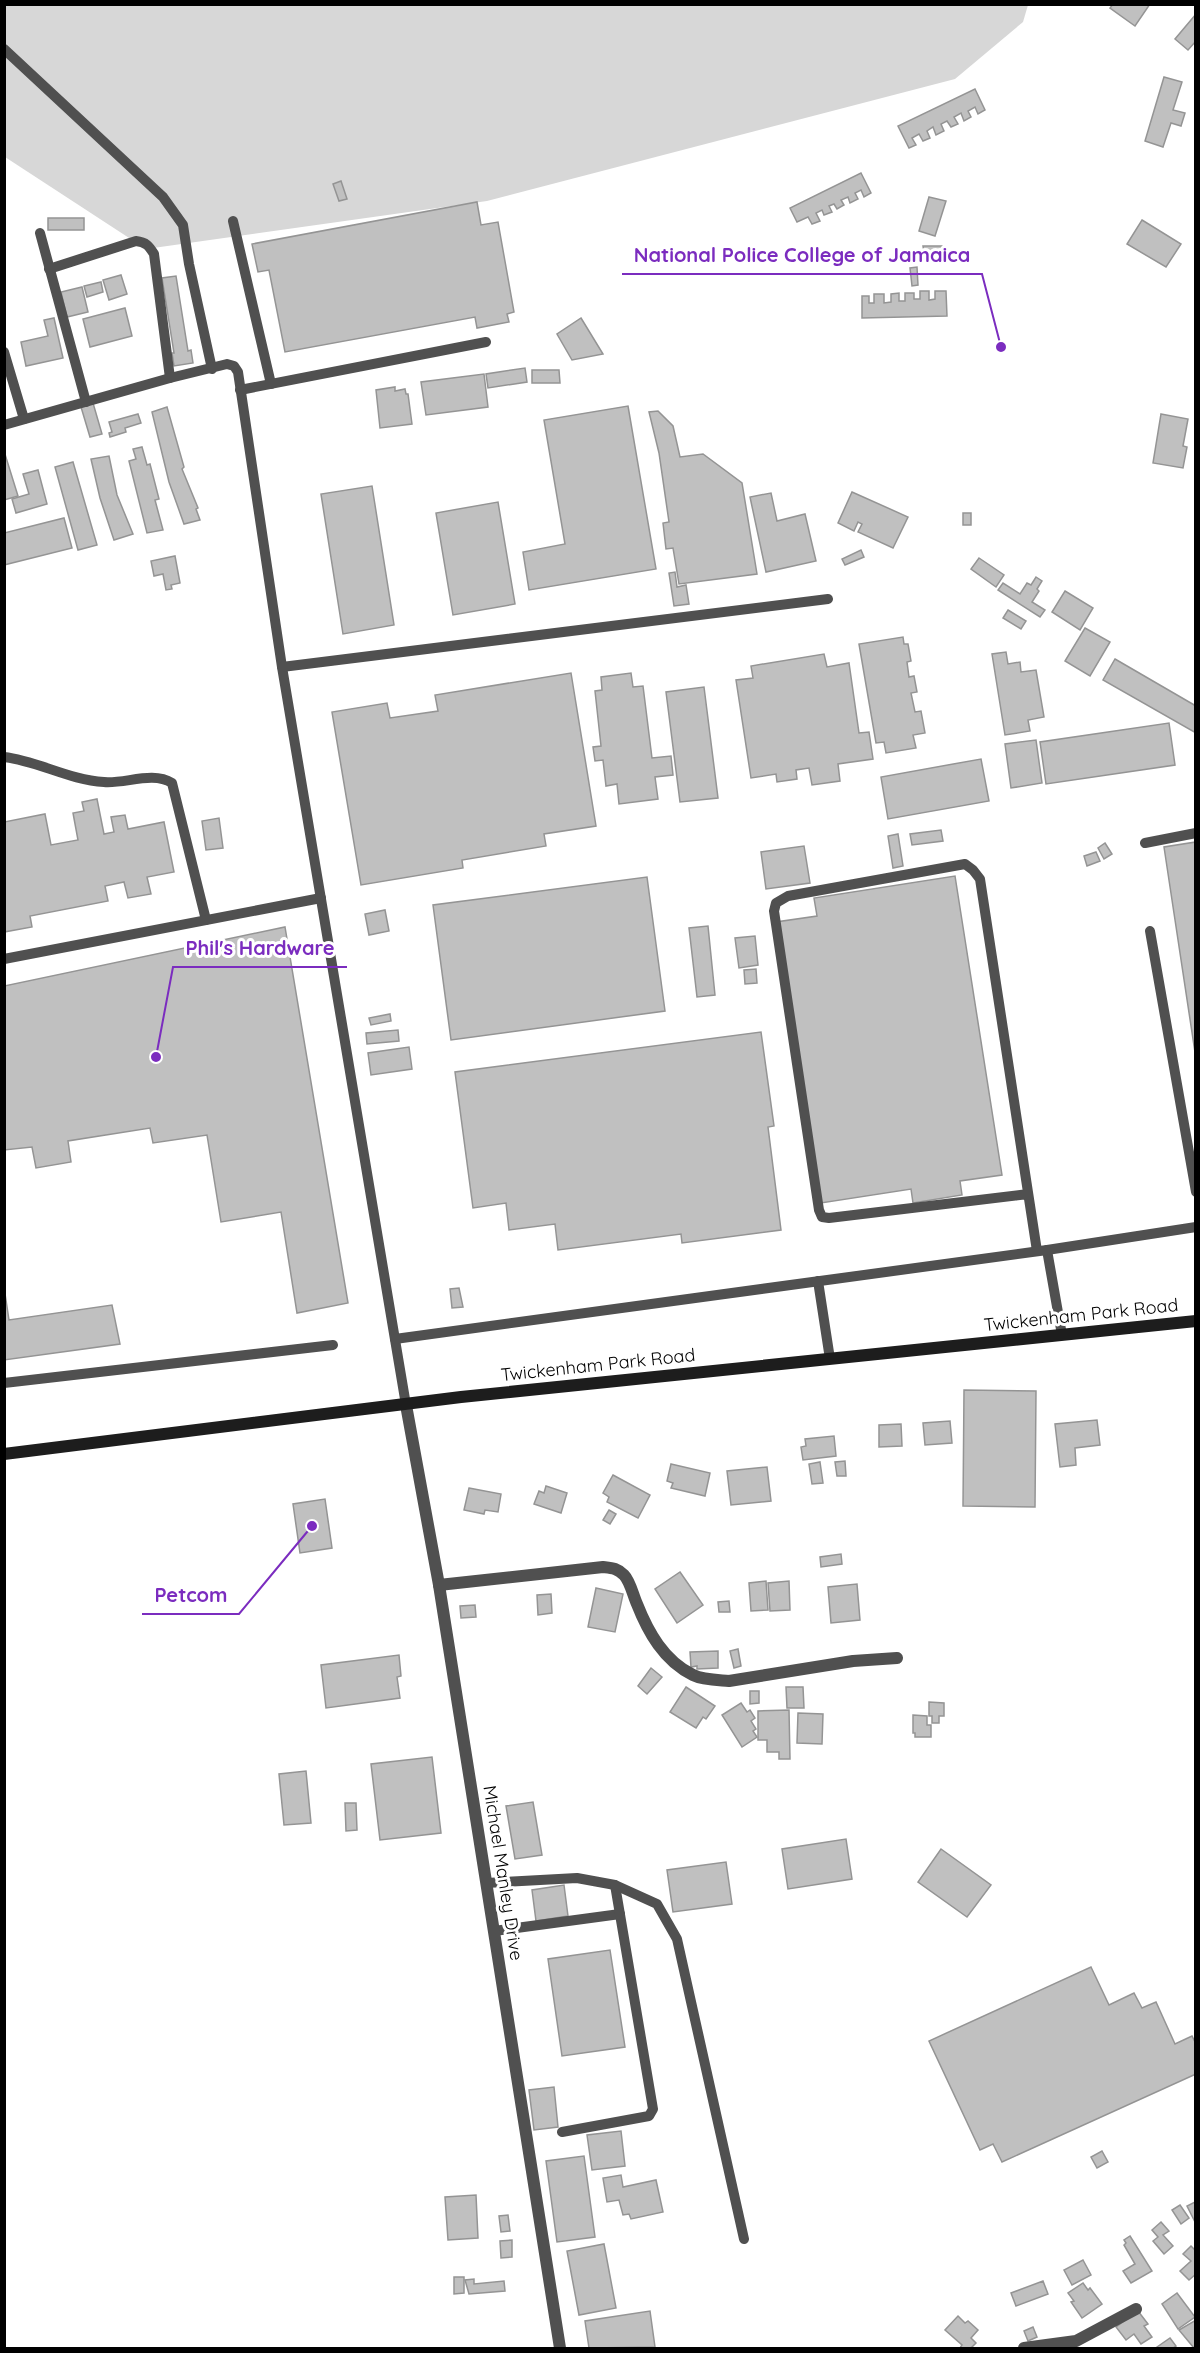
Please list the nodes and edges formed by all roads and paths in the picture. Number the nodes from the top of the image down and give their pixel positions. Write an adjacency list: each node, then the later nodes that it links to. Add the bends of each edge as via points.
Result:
1 (4, 49): 7 (lane, via 163,197 183,225)
2 (233, 221): 9 (lane)
3 (40, 233): 4 (lane)
4 (49, 269): 8 (lane, via 136,241 150,247); 11 (lane)
5 (486, 342): 9 (lane)
6 (4, 352): 12 (lane)
7 (212, 369): 8 (lane); 10 (lane, via 234,366)
8 (170, 378): 11 (lane)
9 (271, 384): 10 (lane)
10 (240, 390): 15 (lane)
11 (86, 402): 12 (lane)
12 (24, 419): 13 (lane)
13 (4, 425)
14 (828, 599): 15 (lane)
15 (282, 667): 19 (lane)
16 (4, 757): 20 (lane, via 101,782 158,777 172,783)
17 (1196, 833): 18 (lane)
18 (1145, 843)
19 (321, 898): 20 (lane); 30 (lane)
20 (206, 920): 22 (lane)
21 (1150, 931): 23 (lane)
22 (4, 959)
23 (1196, 1192)
24 (1029, 1194): 24 (lane, via 822,1217 774,911 776,903 788,896 965,864 973,870 980,879); 26 (lane)
25 (1196, 1227): 26 (lane)
26 (1042, 1251): 27 (lane); 29 (lane)
27 (818, 1281): 30 (lane); 32 (lane)
28 (1196, 1321): 29 (main road, Twickenham Park Road)
29 (1062, 1335): 32 (main road, Twickenham Park Road)
30 (395, 1339): 34 (lane)
31 (333, 1345): 33 (lane)
32 (830, 1359): 34 (main road, Twickenham Park Road)
33 (4, 1383)
34 (406, 1404): 35 (main road, Twickenham Park Road); 36 (street, Michael Manley Drive)
35 (4, 1454)
36 (439, 1585): 37 (street, via 603,1566 617,1569 626,1577 659,1648 694,1676 710,1679 729,1681); 38 (street, Michael Manley Drive)
37 (897, 1658)
38 (486, 1883): 39 (lane, via 577,1878); 41 (street, Michael Manley Drive)
39 (615, 1885): 40 (lane); 43 (lane, via 657,1904 677,1939)
40 (620, 1914): 41 (lane); 42 (lane, via 652,2109 649,2116)
41 (494, 1931): 45 (street, Michael Manley Drive)
42 (562, 2132)
43 (744, 2240)
44 (1136, 2309): 46 (street, via 1076,2341)
45 (560, 2349)
46 (1024, 2349)

